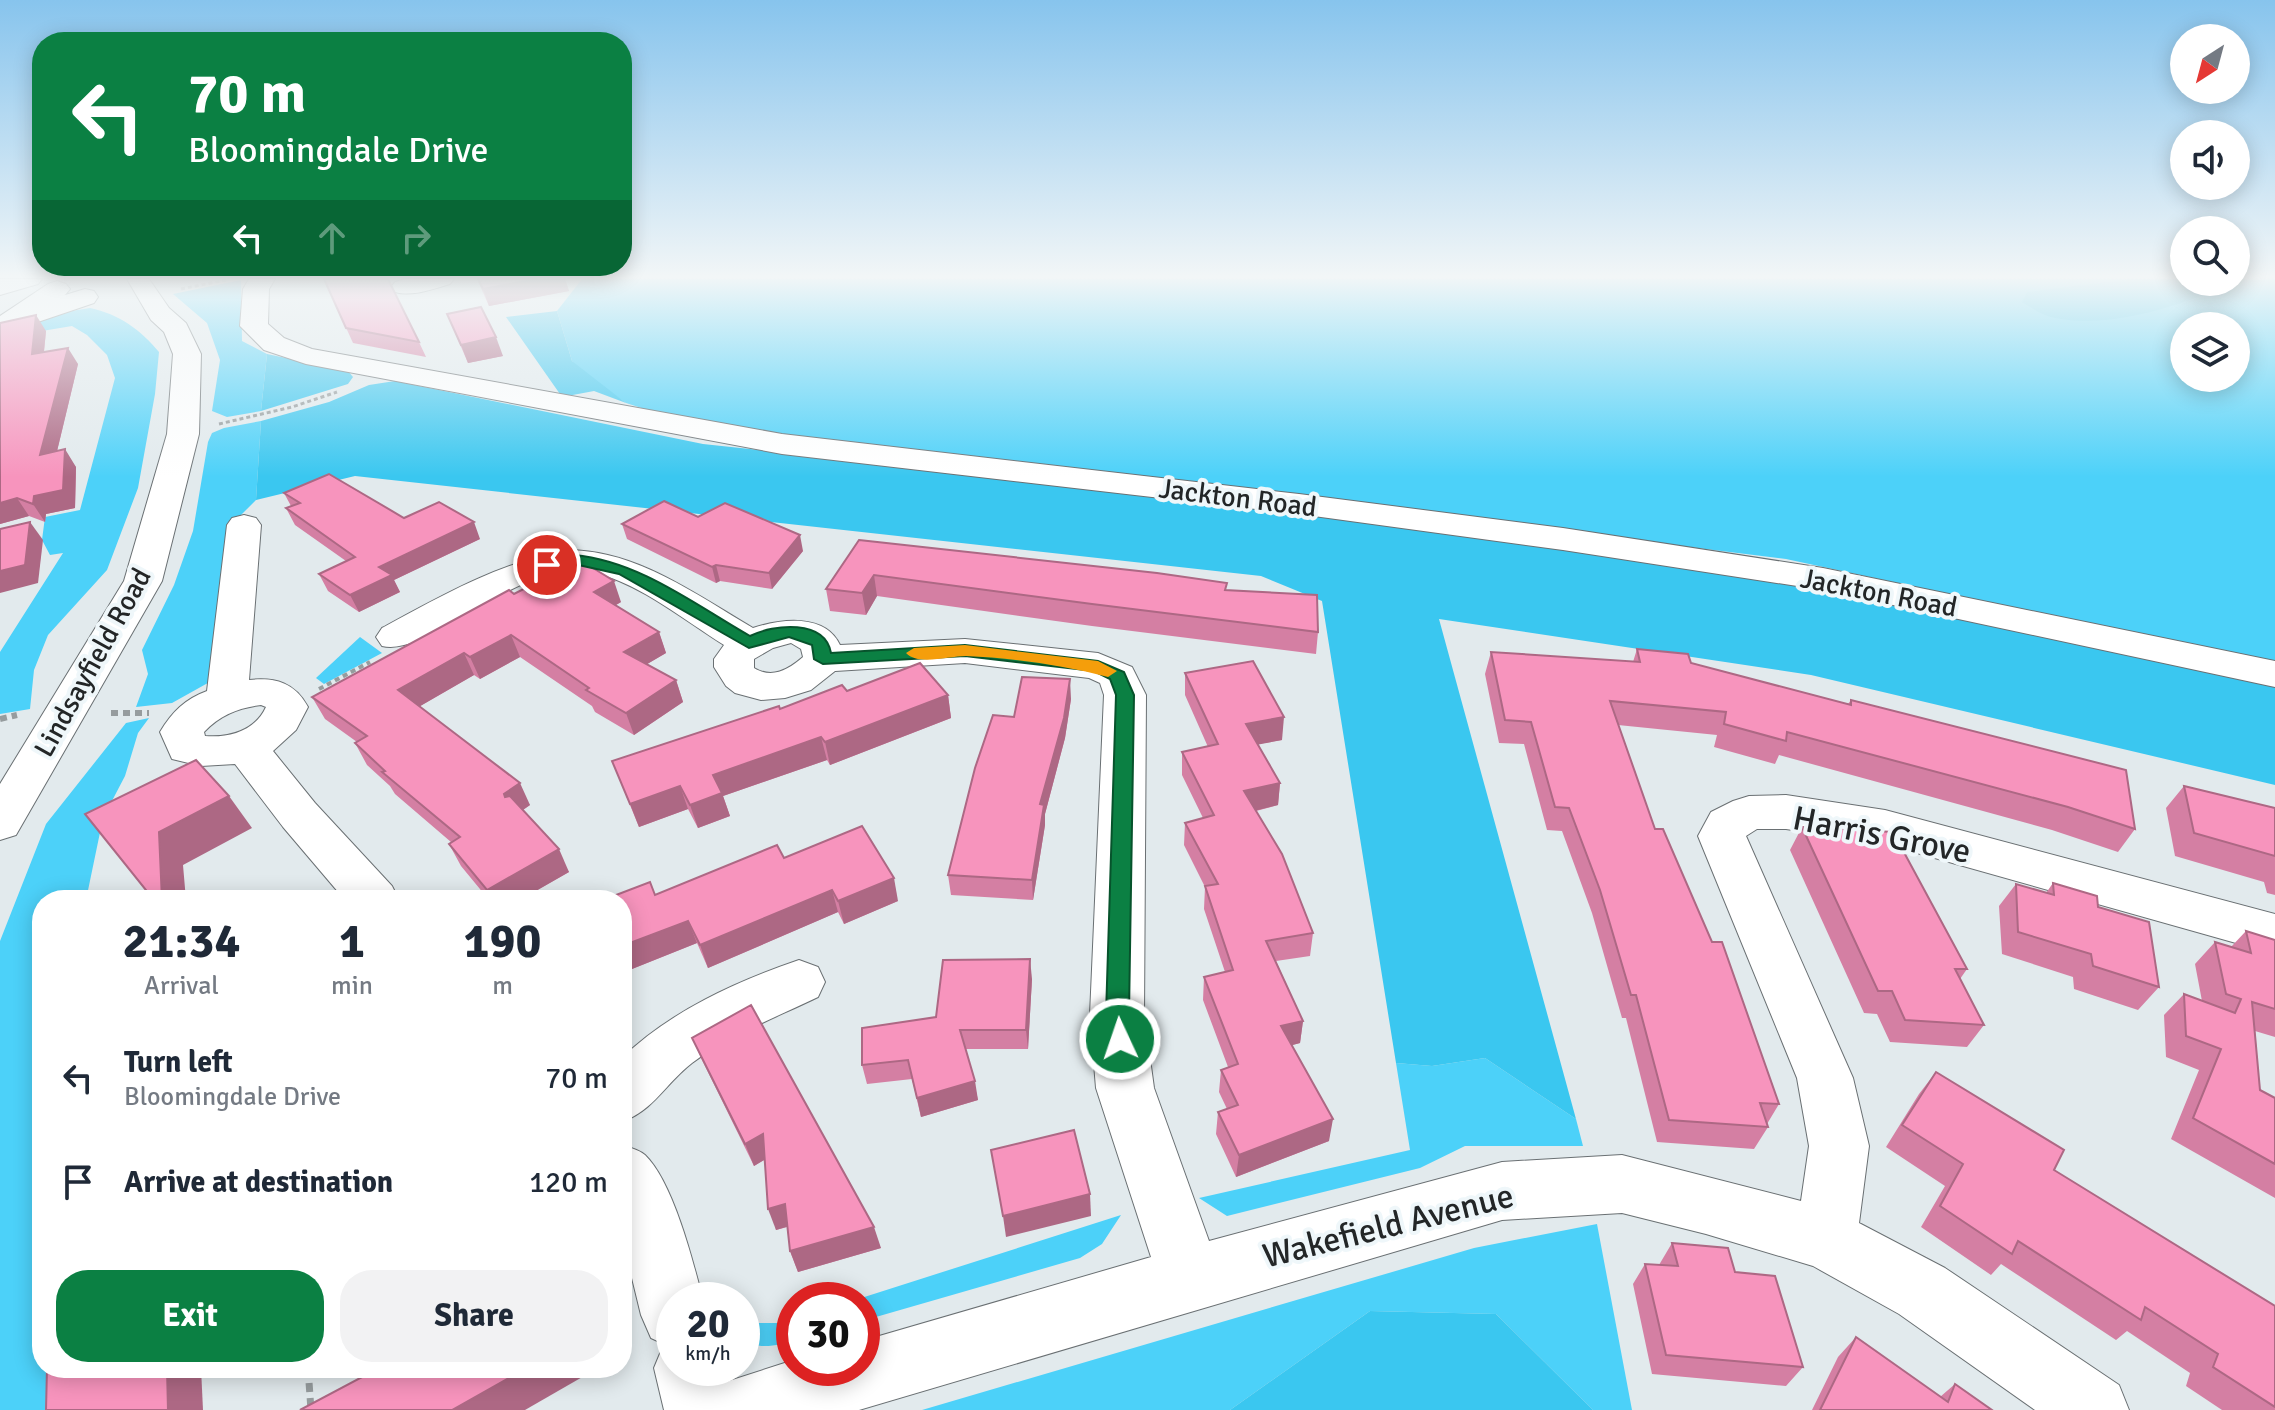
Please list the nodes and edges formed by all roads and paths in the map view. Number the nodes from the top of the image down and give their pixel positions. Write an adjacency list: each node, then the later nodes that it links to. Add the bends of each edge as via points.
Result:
1 (183, 345): 4 (street, Lindsayfield Road, via 187,354)
2 (277, 345): 3 (street, Jackton Road, via 306,356)
3 (391, 372): 4 (path, via 292,407); 7 (street, Jackton Road, via 782,444 1299,504 1823,579)
4 (183, 434): 11 (street, Lindsayfield Road, via 143,581)
5 (244, 525): 8 (street)
6 (396, 637): 9 (path, via 385,654); 18 (street, via 455,586 574,559 624,571 749,643 775,633 802,633 820,643 823,659 965,651 1098,666 1118,676 1125,695 1117,1015 1125,1088)
7 (2275, 674)
8 (227, 697): 9 (street, via 275,693); 10 (street, via 188,722 182,741 187,748 212,753)
9 (287, 707): 10 (street, via 276,727)
10 (245, 746): 12 (street)
11 (0, 823)
12 (365, 890)
13 (2275, 934): 17 (street, Harris Grove, via 1885,827 1786,812 1749,813 1728,824 1722,836 1727,853 1825,1078 1839,1146)
14 (799, 982): 15 (street, via 702,1027 670,1048)
15 (632, 1086)
16 (632, 1189): 19 (street)
17 (1826, 1239): 18 (street, Wakefield Avenue, via 1622,1184 1502,1191); 25 (street, Wakefield Avenue, via 1922,1291)
18 (1190, 1278): 24 (street, Wakefield Avenue)
19 (665, 1282)
20 (309, 1378): 22 (path)
21 (693, 1386): 23 (street)
22 (311, 1410)
23 (699, 1410)
24 (743, 1410)
25 (2094, 1410)

